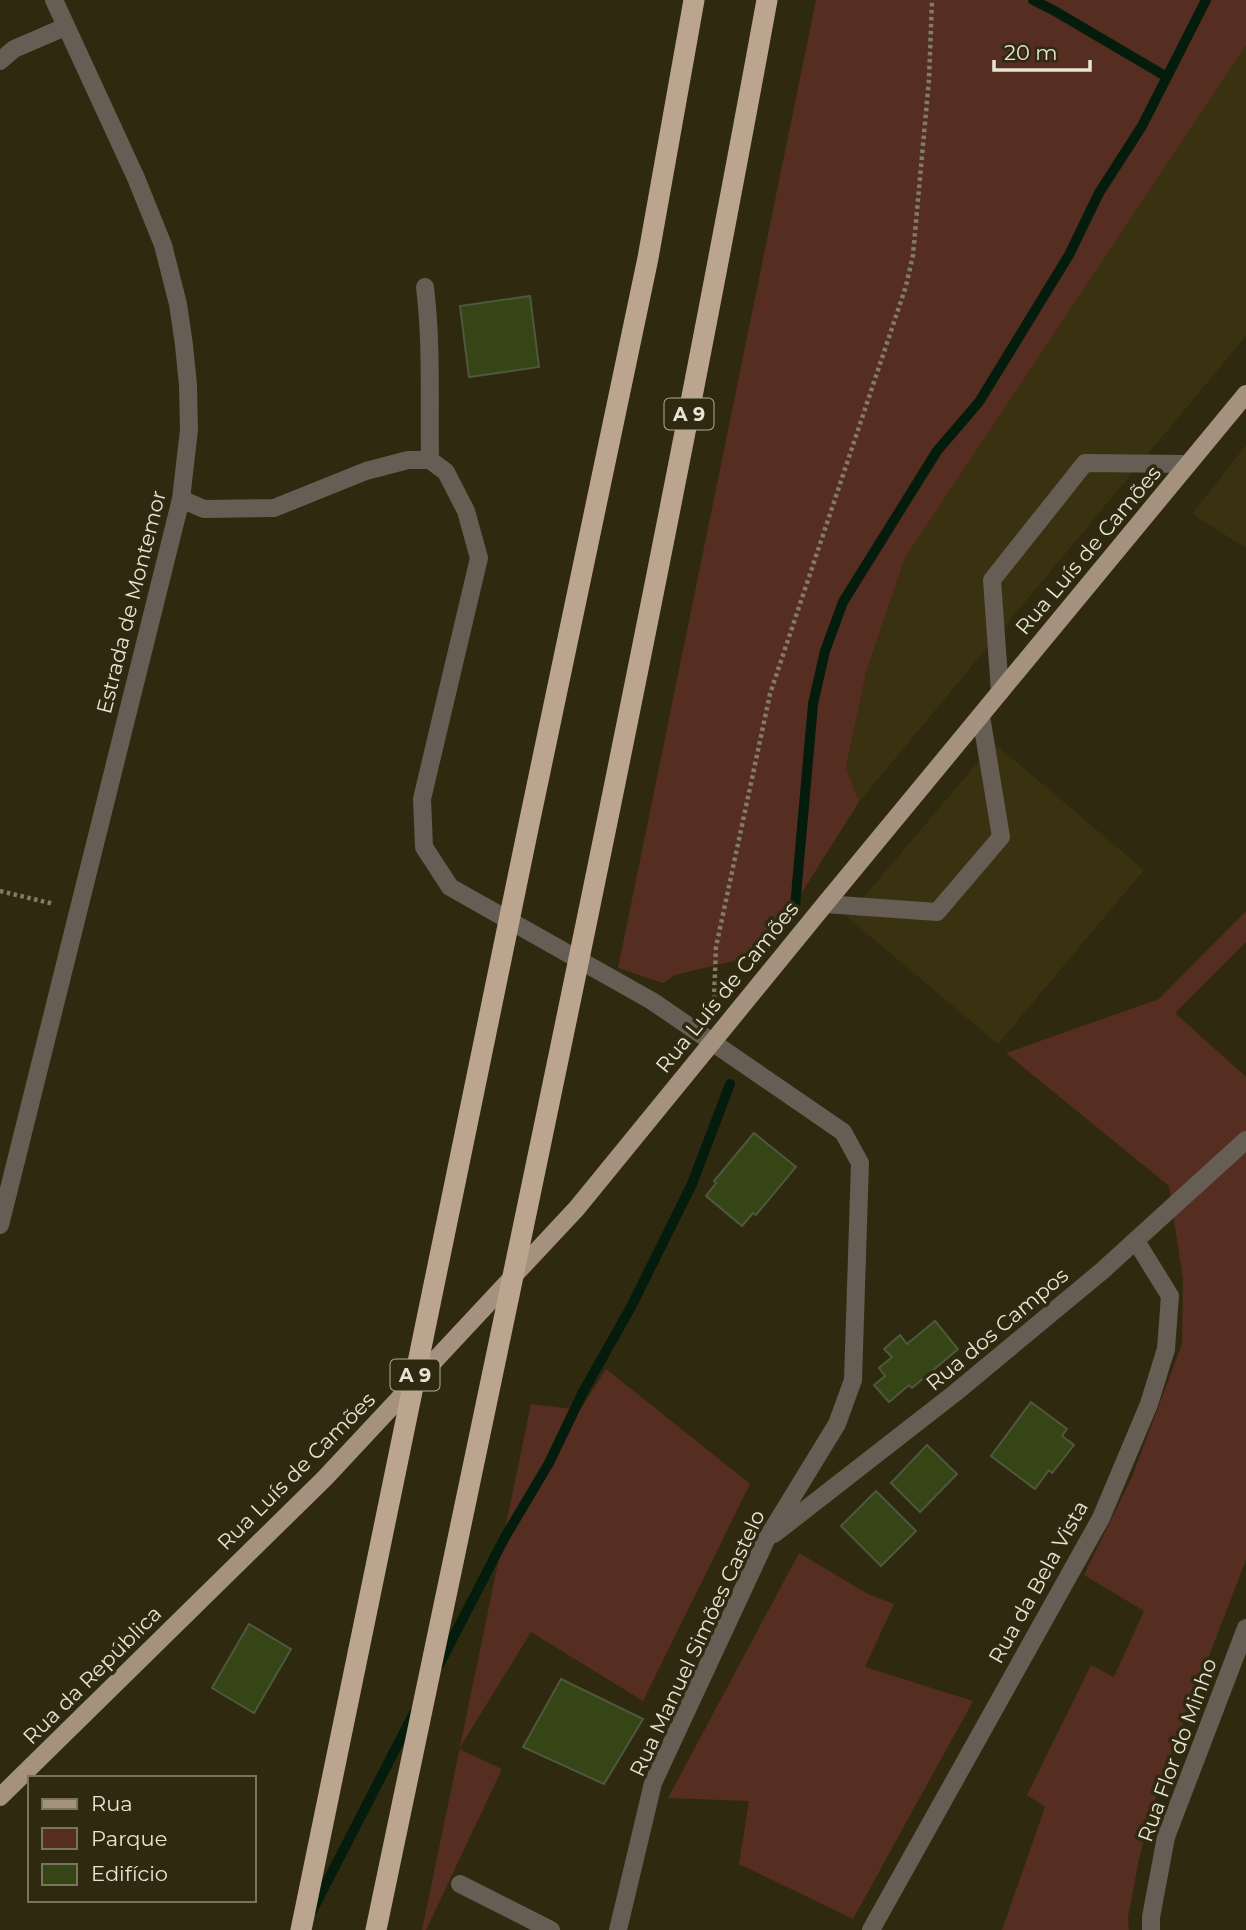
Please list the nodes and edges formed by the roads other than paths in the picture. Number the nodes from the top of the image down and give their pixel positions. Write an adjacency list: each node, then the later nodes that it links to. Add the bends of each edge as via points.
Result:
1 (54, 0): 4 (street, Estrada de Montemor)
2 (694, 0): 23 (highway, A 9, via 648,258)
3 (767, 0): 24 (highway, A 9, via 606,827)
4 (65, 27): 5 (street, via 14,48); 10 (street, Estrada de Montemor, via 136,178 169,268 188,385 189,430)
5 (0, 61)
6 (425, 287): 8 (street)
7 (1246, 394): 9 (main road, Rua Luís de Camões)
8 (430, 460): 10 (street, via 408,460 366,471 274,508 204,509); 14 (street, Rua Manuel Simões Castelo, via 446,472 466,511 479,558 422,799 424,847 450,887 652,1001)
9 (1188, 464): 11 (main road, Rua Luís de Camões); 11 (street, via 1085,463 992,580)
10 (181, 499): 16 (street, Estrada de Montemor)
11 (1000, 692): 12 (main road, Rua Luís de Camões)
12 (981, 716): 13 (main road, Rua Luís de Camões); 13 (street, via 1001,837 937,912)
13 (825, 904): 14 (main road, Rua Luís de Camões)
14 (712, 1042): 18 (street, Rua Manuel Simões Castelo, via 843,1132 860,1163 853,1380 837,1424); 19 (main road, Rua Luís de Camões, via 577,1208 325,1478)
15 (1246, 1140): 17 (street, Rua dos Campos)
16 (0, 1225)
17 (1136, 1241): 18 (street, Rua dos Campos, via 955,1393); 27 (street, Rua da Bela Vista, via 1170,1296 1166,1349 1149,1404 1101,1518)
18 (766, 1540): 26 (street, Rua Manuel Simões Castelo, via 653,1783)
19 (216, 1585): 21 (main road, Rua da República)
20 (1246, 1628): 28 (street, Rua Flor do Minho, via 1166,1837)
21 (0, 1797)
22 (460, 1884): 25 (street)
23 (300, 1930)
24 (376, 1930)
25 (551, 1930)
26 (618, 1930)
27 (870, 1930)
28 (1151, 1930)

